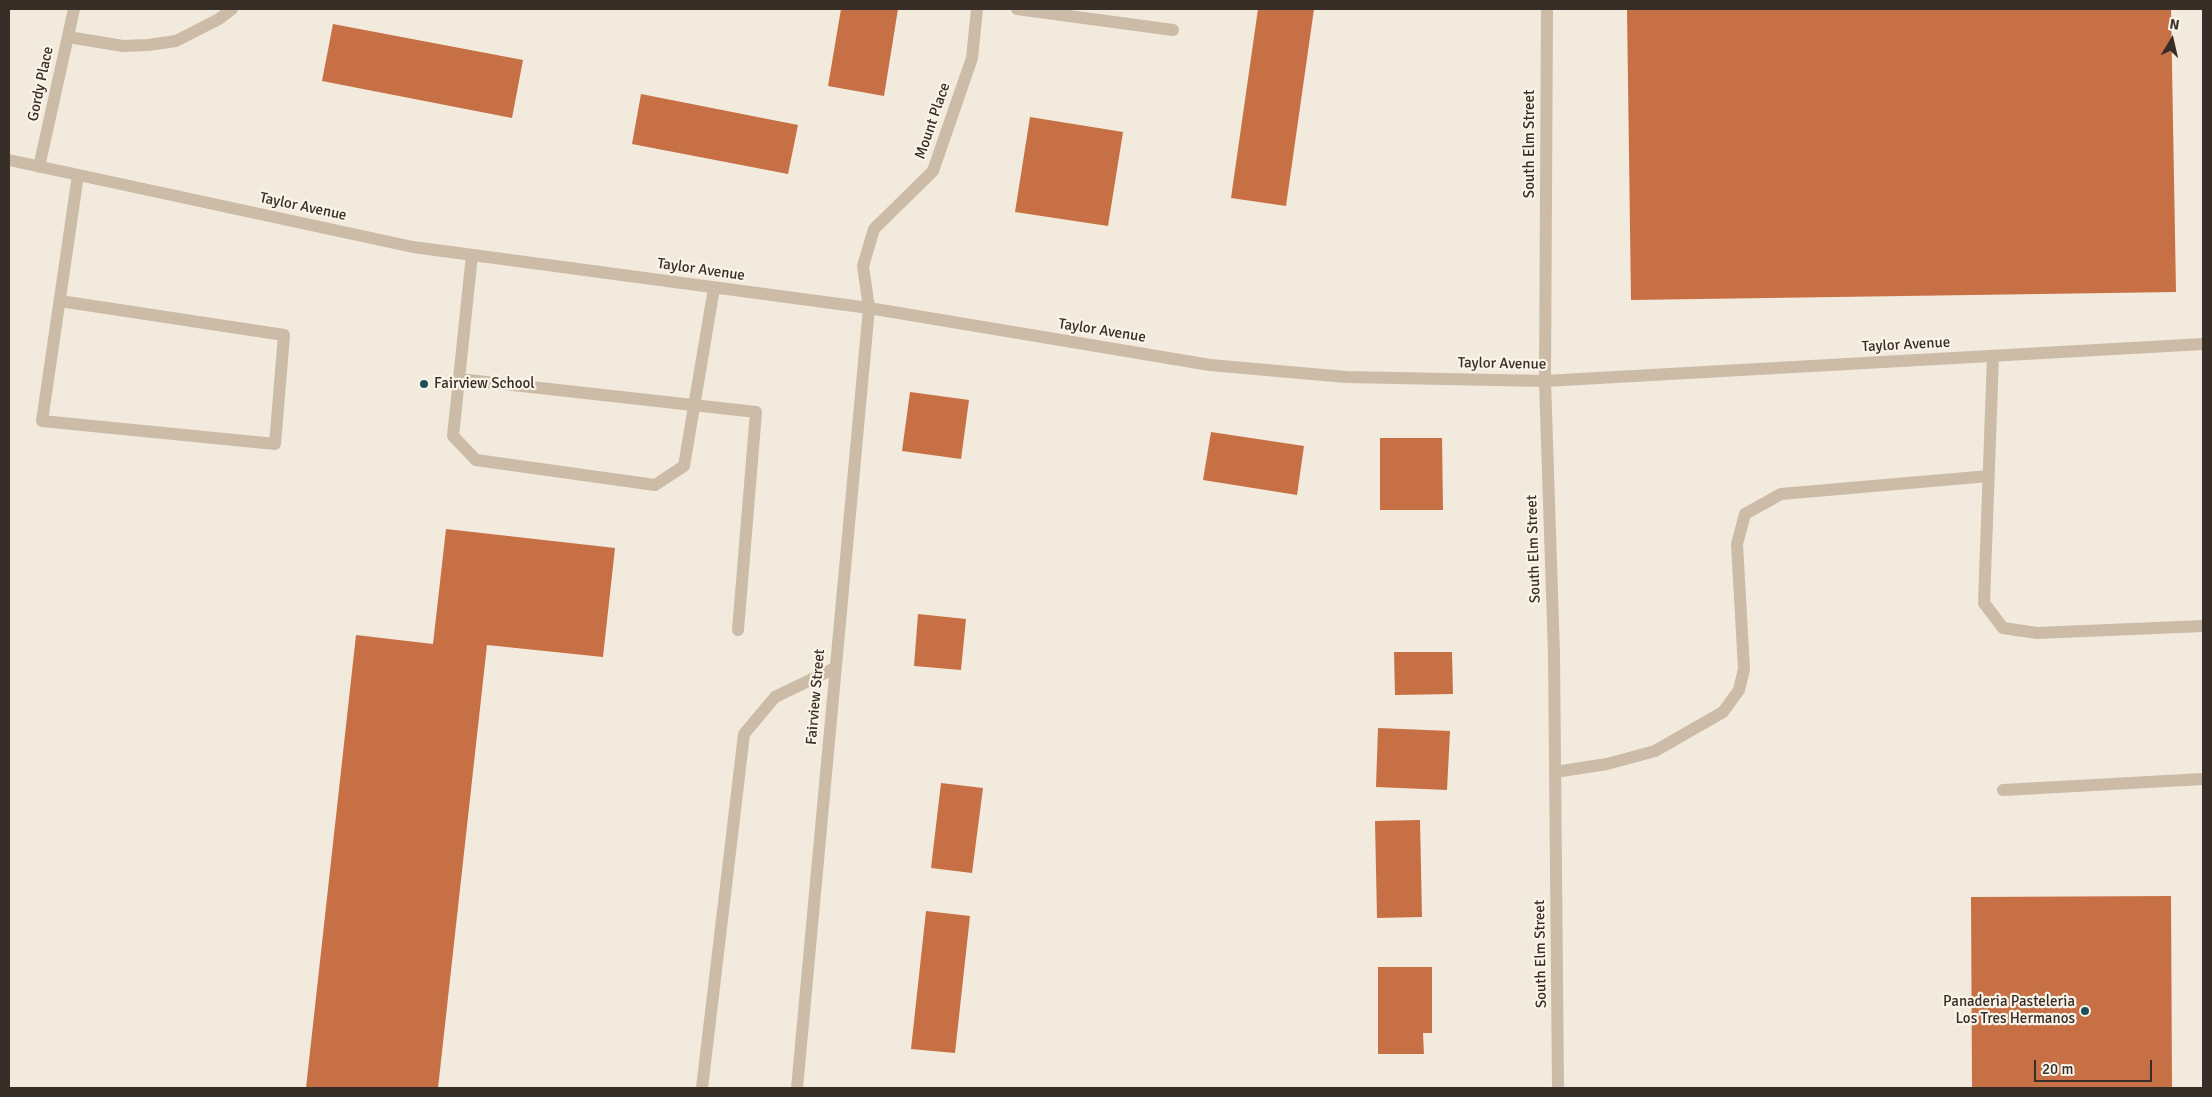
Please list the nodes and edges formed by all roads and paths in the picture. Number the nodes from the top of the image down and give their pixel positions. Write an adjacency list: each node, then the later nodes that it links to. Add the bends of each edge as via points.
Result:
1 (74, 9): 7 (street, Gordy Place)
2 (232, 9): 7 (street, via 176,41 123,46)
3 (977, 9): 14 (street, Mount Place, via 972,58 933,171 874,229 863,266)
4 (1018, 9): 6 (street)
5 (1547, 9): 18 (street, South Elm Street)
6 (1173, 30)
7 (68, 36): 9 (street, Gordy Place)
8 (9, 160): 9 (street, Taylor Avenue)
9 (39, 167): 10 (street, Taylor Avenue)
10 (78, 175): 11 (street, Taylor Avenue, via 413,247); 13 (street)
11 (472, 256): 12 (street, Taylor Avenue); 17 (street)
12 (714, 288): 14 (street, Taylor Avenue); 19 (street)
13 (60, 301): 13 (street, via 42,421 275,444 284,335)
14 (869, 308): 18 (street, Taylor Avenue, via 1210,365 1346,377); 23 (street, Fairview Street)
15 (2203, 344): 16 (street, Taylor Avenue)
16 (1993, 356): 18 (street, Taylor Avenue); 20 (street)
17 (459, 379): 19 (street); 19 (street, via 453,436 476,460 656,485 684,466)
18 (1545, 381): 24 (street, South Elm Street)
19 (695, 404): 22 (street, via 756,412)
20 (1989, 476): 21 (street, via 1984,603 2003,628 2037,633); 24 (street, via 1781,494 1745,514 1737,544 1744,669 1739,690 1723,712 1655,751 1607,764)
21 (2203, 626)
22 (738, 630)
23 (835, 668): 27 (street, via 775,697 744,734); 28 (street, Fairview Street)
24 (1555, 772): 29 (street, South Elm Street)
25 (2203, 778): 26 (street)
26 (2003, 790)
27 (702, 1088)
28 (797, 1088)
29 (1558, 1088)

